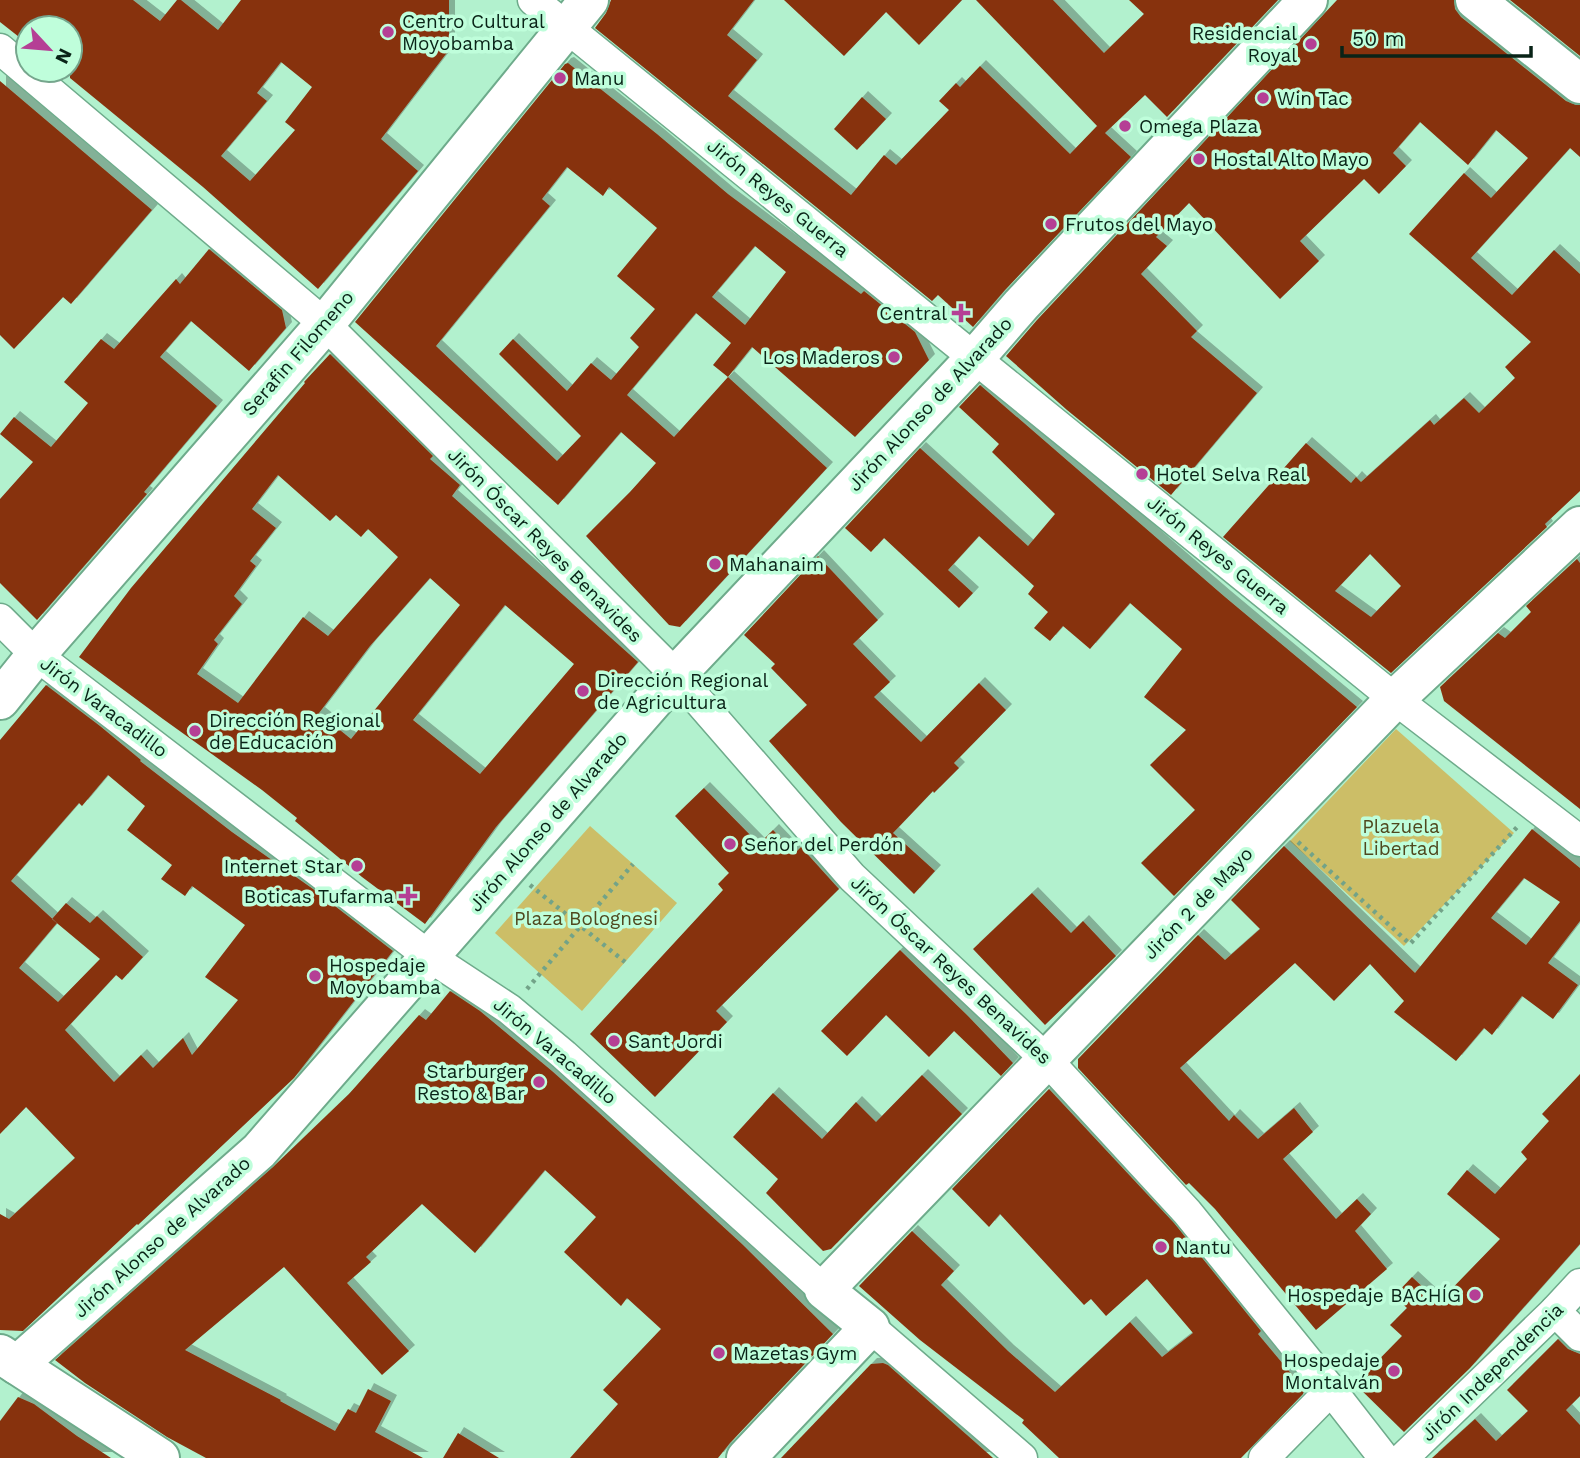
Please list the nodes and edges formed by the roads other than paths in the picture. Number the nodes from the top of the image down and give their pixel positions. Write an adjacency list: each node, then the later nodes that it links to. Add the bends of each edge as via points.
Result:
1 (533, 0): 4 (street, Jirón Reyes Guerra)
2 (1308, 0): 8 (main road, Jirón Alonso de Alvarado)
3 (1475, 0): 6 (main road)
4 (578, 14): 7 (main road, Serafin Filomeno); 8 (street, Jirón Reyes Guerra)
5 (0, 49): 7 (street, Jirón Óscar Reyes Benavides)
6 (1580, 84)
7 (325, 324): 11 (main road, Serafin Filomeno); 12 (street, Jirón Óscar Reyes Benavides)
8 (975, 358): 12 (main road, Jirón Alonso de Alvarado); 14 (street, Jirón Reyes Guerra)
9 (1580, 526): 14 (main road, Jirón 2 de Mayo)
10 (0, 619): 11 (street, Jirón Varacadillo)
11 (36, 655): 13 (main road, Serafin Filomeno); 16 (street, Jirón Varacadillo)
12 (676, 676): 16 (main road, Jirón Alonso de Alvarado); 17 (street, Jirón Óscar Reyes Benavides, via 852,877)
13 (0, 699)
14 (1395, 699): 15 (street, Jirón Reyes Guerra); 17 (main road, Jirón 2 de Mayo)
15 (1580, 841)
16 (430, 957): 19 (street, Jirón Varacadillo, via 509,1009 564,1055); 23 (main road, Jirón Alonso de Alvarado, via 259,1151)
17 (1047, 1060): 19 (main road, Jirón 2 de Mayo); 24 (street, Jirón Óscar Reyes Benavides, via 1187,1212)
18 (1580, 1284): 20 (street, Jirón Independencia)
19 (824, 1290): 21 (main road, Jirón Varacadillo)
20 (1555, 1311): 22 (street); 30 (street, Jirón Independencia)
21 (870, 1327): 26 (main road); 27 (street, Jirón Varacadillo)
22 (1580, 1336)
23 (6, 1367): 25 (main road)
24 (1331, 1390): 28 (street); 29 (street, Jirón Óscar Reyes Benavides)
25 (160, 1458)
26 (746, 1458)
27 (1022, 1458)
28 (1264, 1458)
29 (1384, 1458)
30 (1403, 1458)

